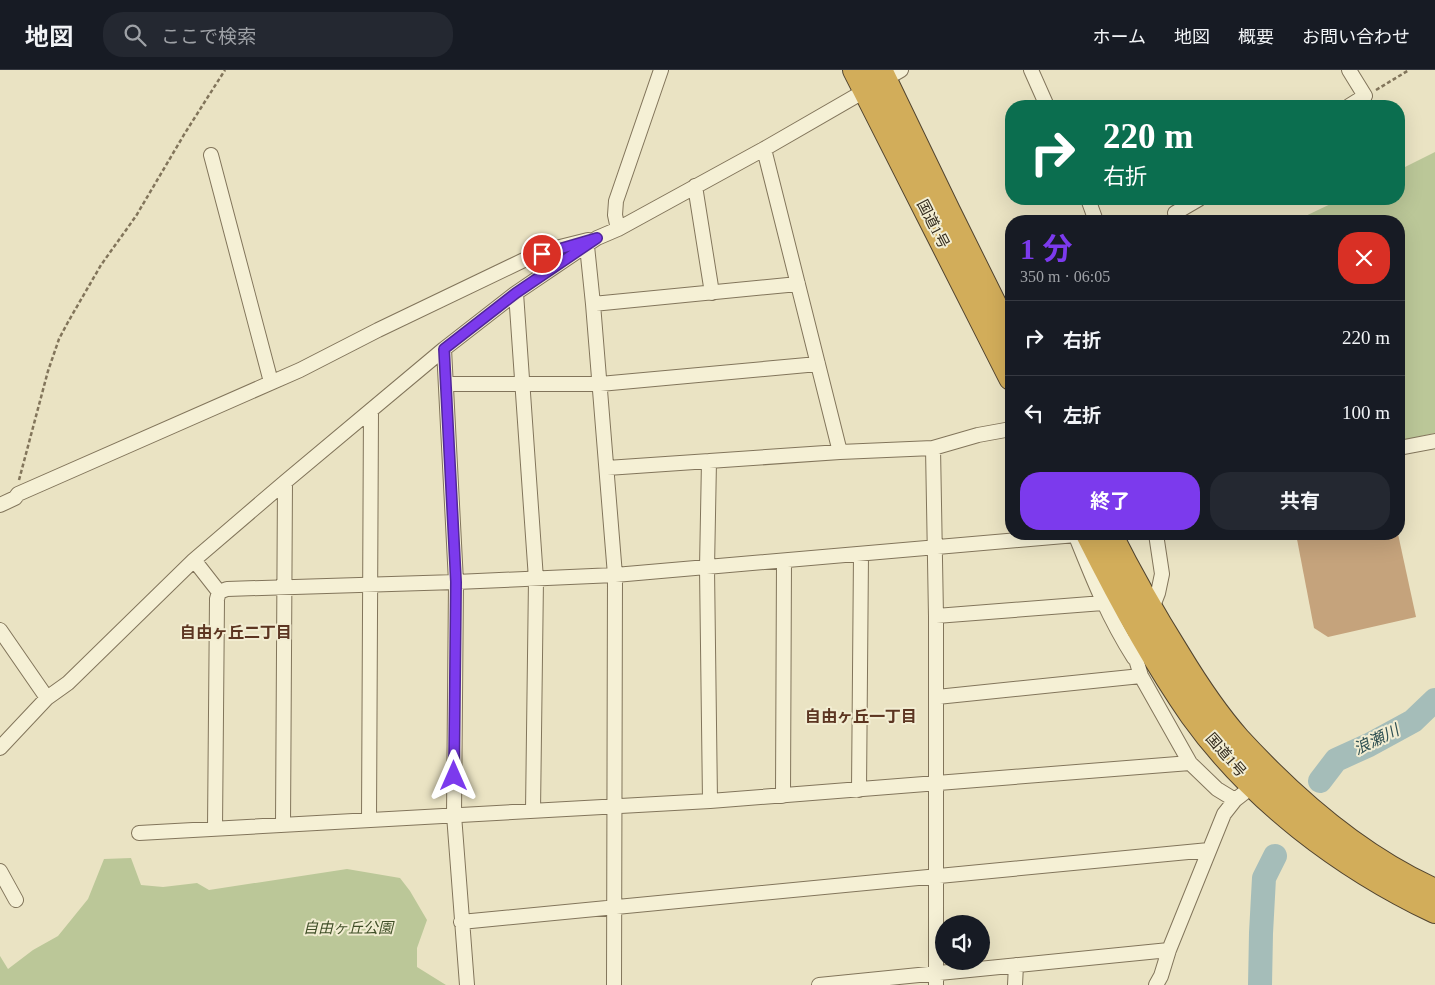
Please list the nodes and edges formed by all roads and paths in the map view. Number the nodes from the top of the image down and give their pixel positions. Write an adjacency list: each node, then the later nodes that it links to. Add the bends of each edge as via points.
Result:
1 (225, 70): 39 (path, via 68,322 48,371 18,483)
2 (661, 70): 16 (street, via 616,201)
3 (855, 70): 7 (highway, 国道1号)
4 (1031, 70): 9 (street)
5 (1349, 70): 8 (street)
6 (1409, 70): 8 (path)
7 (883, 78): 11 (street); 22 (highway, 国道1号); 25 (highway, 国道1号)
8 (1365, 96): 10 (street)
9 (1044, 100)
10 (1359, 100)
11 (764, 149): 13 (street); 18 (street)
12 (211, 155): 26 (street)
13 (695, 186): 16 (street); 20 (street)
14 (1188, 205): 15 (street)
15 (1175, 213)
16 (618, 229): 17 (street)
17 (592, 242): 19 (street); 21 (street); 26 (street, via 560,247 524,260)
18 (798, 284): 20 (street); 24 (street)
19 (516, 293): 23 (street); 28 (street)
20 (712, 293): 21 (street)
21 (593, 304): 29 (street)
22 (1005, 326)
23 (444, 349): 27 (street); 30 (street)
24 (818, 364): 29 (street); 35 (street)
25 (1005, 364)
26 (271, 382): 39 (street)
27 (446, 384): 28 (street); 53 (street)
28 (523, 384): 29 (street); 52 (street)
29 (600, 384): 37 (street)
30 (371, 410): 38 (street); 54 (street)
31 (1005, 430): 34 (street)
32 (1435, 441): 33 (street)
33 (1405, 447)
34 (933, 448): 35 (street); 46 (street)
35 (840, 452): 36 (street)
36 (709, 461): 37 (street); 50 (street)
37 (607, 468): 51 (street)
38 (285, 482): 48 (street); 55 (street)
39 (18, 494): 40 (street)
40 (0, 505)
41 (1018, 540): 46 (street)
42 (1082, 540): 57 (street)
43 (1084, 540): 59 (highway, 国道1号)
44 (1112, 540): 59 (highway, 国道1号)
45 (1157, 540): 59 (street, via 1162,574 1158,593)
46 (936, 548): 47 (street); 58 (street)
47 (861, 554): 49 (street); 69 (street)
48 (194, 560): 56 (street); 64 (street, via 68,683)
49 (784, 561): 50 (street); 70 (street)
50 (707, 568): 51 (street); 71 (street)
51 (615, 575): 52 (street); 72 (street)
52 (536, 579): 53 (street); 73 (street)
53 (456, 582): 54 (street); 74 (street)
54 (371, 584): 55 (street); 75 (street)
55 (284, 587): 56 (street); 76 (street)
56 (219, 592): 77 (street)
57 (1103, 604): 58 (street); 61 (street)
58 (936, 616): 63 (street)
59 (1144, 620): 61 (street, via 1133,649); 68 (highway, 国道1号, via 1192,715)
60 (0, 630): 64 (street)
61 (1136, 661): 62 (street)
62 (1141, 676): 63 (street); 66 (street)
63 (937, 697): 67 (street)
64 (47, 698): 65 (street)
65 (0, 748)
66 (1190, 763): 67 (street); 68 (street, via 1217,789)
67 (936, 784): 69 (street); 81 (street)
68 (1253, 786): 79 (street, via 1224,814); 82 (highway, 国道1号, via 1296,797 1379,861); 85 (highway, 国道1号, via 1353,865)
69 (859, 790): 70 (street)
70 (783, 796): 71 (street)
71 (710, 801): 72 (street)
72 (614, 806): 73 (street); 84 (street)
73 (533, 810): 74 (street)
74 (454, 815): 75 (street); 86 (street)
75 (369, 820): 76 (street)
76 (283, 825): 77 (street)
77 (215, 828): 78 (street)
78 (139, 833)
79 (1209, 850): 81 (street); 87 (street)
80 (0, 871): 83 (street)
81 (936, 877): 84 (street); 89 (street)
82 (1435, 891)
83 (16, 900)
84 (614, 908): 86 (street); 92 (street)
85 (1435, 911)
86 (461, 922): 91 (street)
87 (1169, 950): 88 (street); 95 (street)
88 (1016, 965): 89 (street); 94 (street)
89 (936, 979): 90 (street)
90 (855, 983): 93 (street)
91 (467, 985)
92 (614, 985)
93 (818, 985)
94 (1015, 985)
95 (1156, 985)

